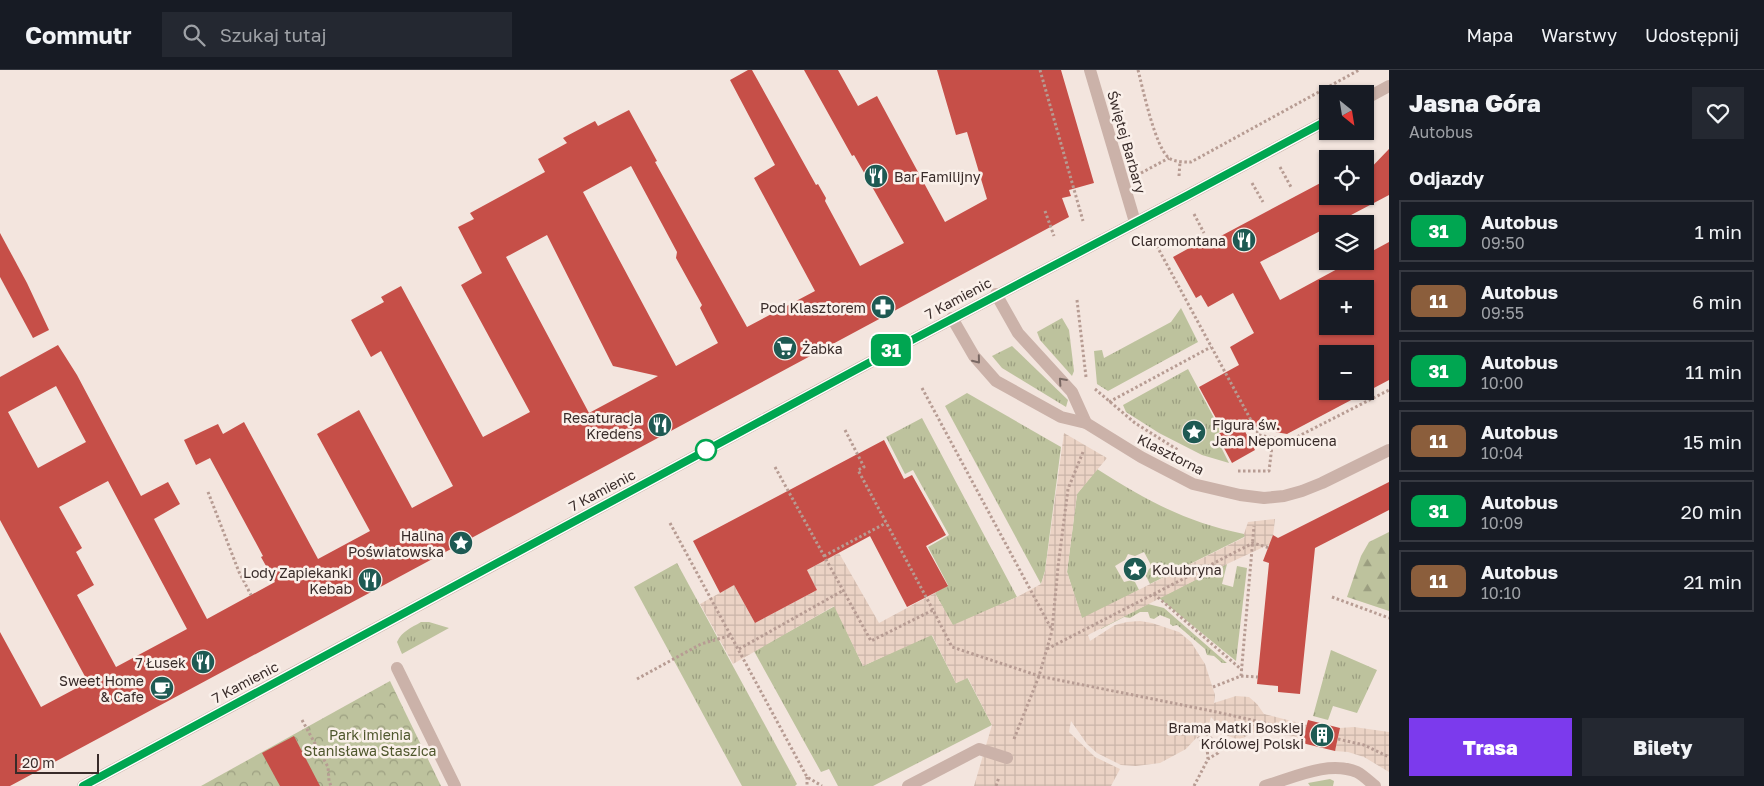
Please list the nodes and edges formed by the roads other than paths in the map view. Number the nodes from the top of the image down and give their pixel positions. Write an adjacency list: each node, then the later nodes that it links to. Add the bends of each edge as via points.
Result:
1 (1090, 70): 5 (street, Świętej Barbary)
2 (1389, 86): 3 (street)
3 (1374, 94)
4 (1319, 125): 5 (street, 7 Kamienic)
5 (1135, 222): 6 (street, 7 Kamienic)
6 (996, 294): 7 (street, 7 Kamienic); 8 (street, one-way to 6, via 1072,392 1018,333)
7 (952, 318): 8 (street, Klasztorna, one-way to 8, via 974,356 996,381 1061,417); 12 (street, 7 Kamienic)
8 (1086, 422): 9 (street, Klasztorna, via 1141,457 1193,484 1264,498 1302,491)
9 (1389, 450)
10 (397, 668): 13 (street)
11 (1007, 758): 14 (street, via 980,750)
12 (83, 786)
13 (455, 786)
14 (908, 786)
15 (1266, 786): 16 (street, via 1327,768 1358,772)
16 (1375, 786)

